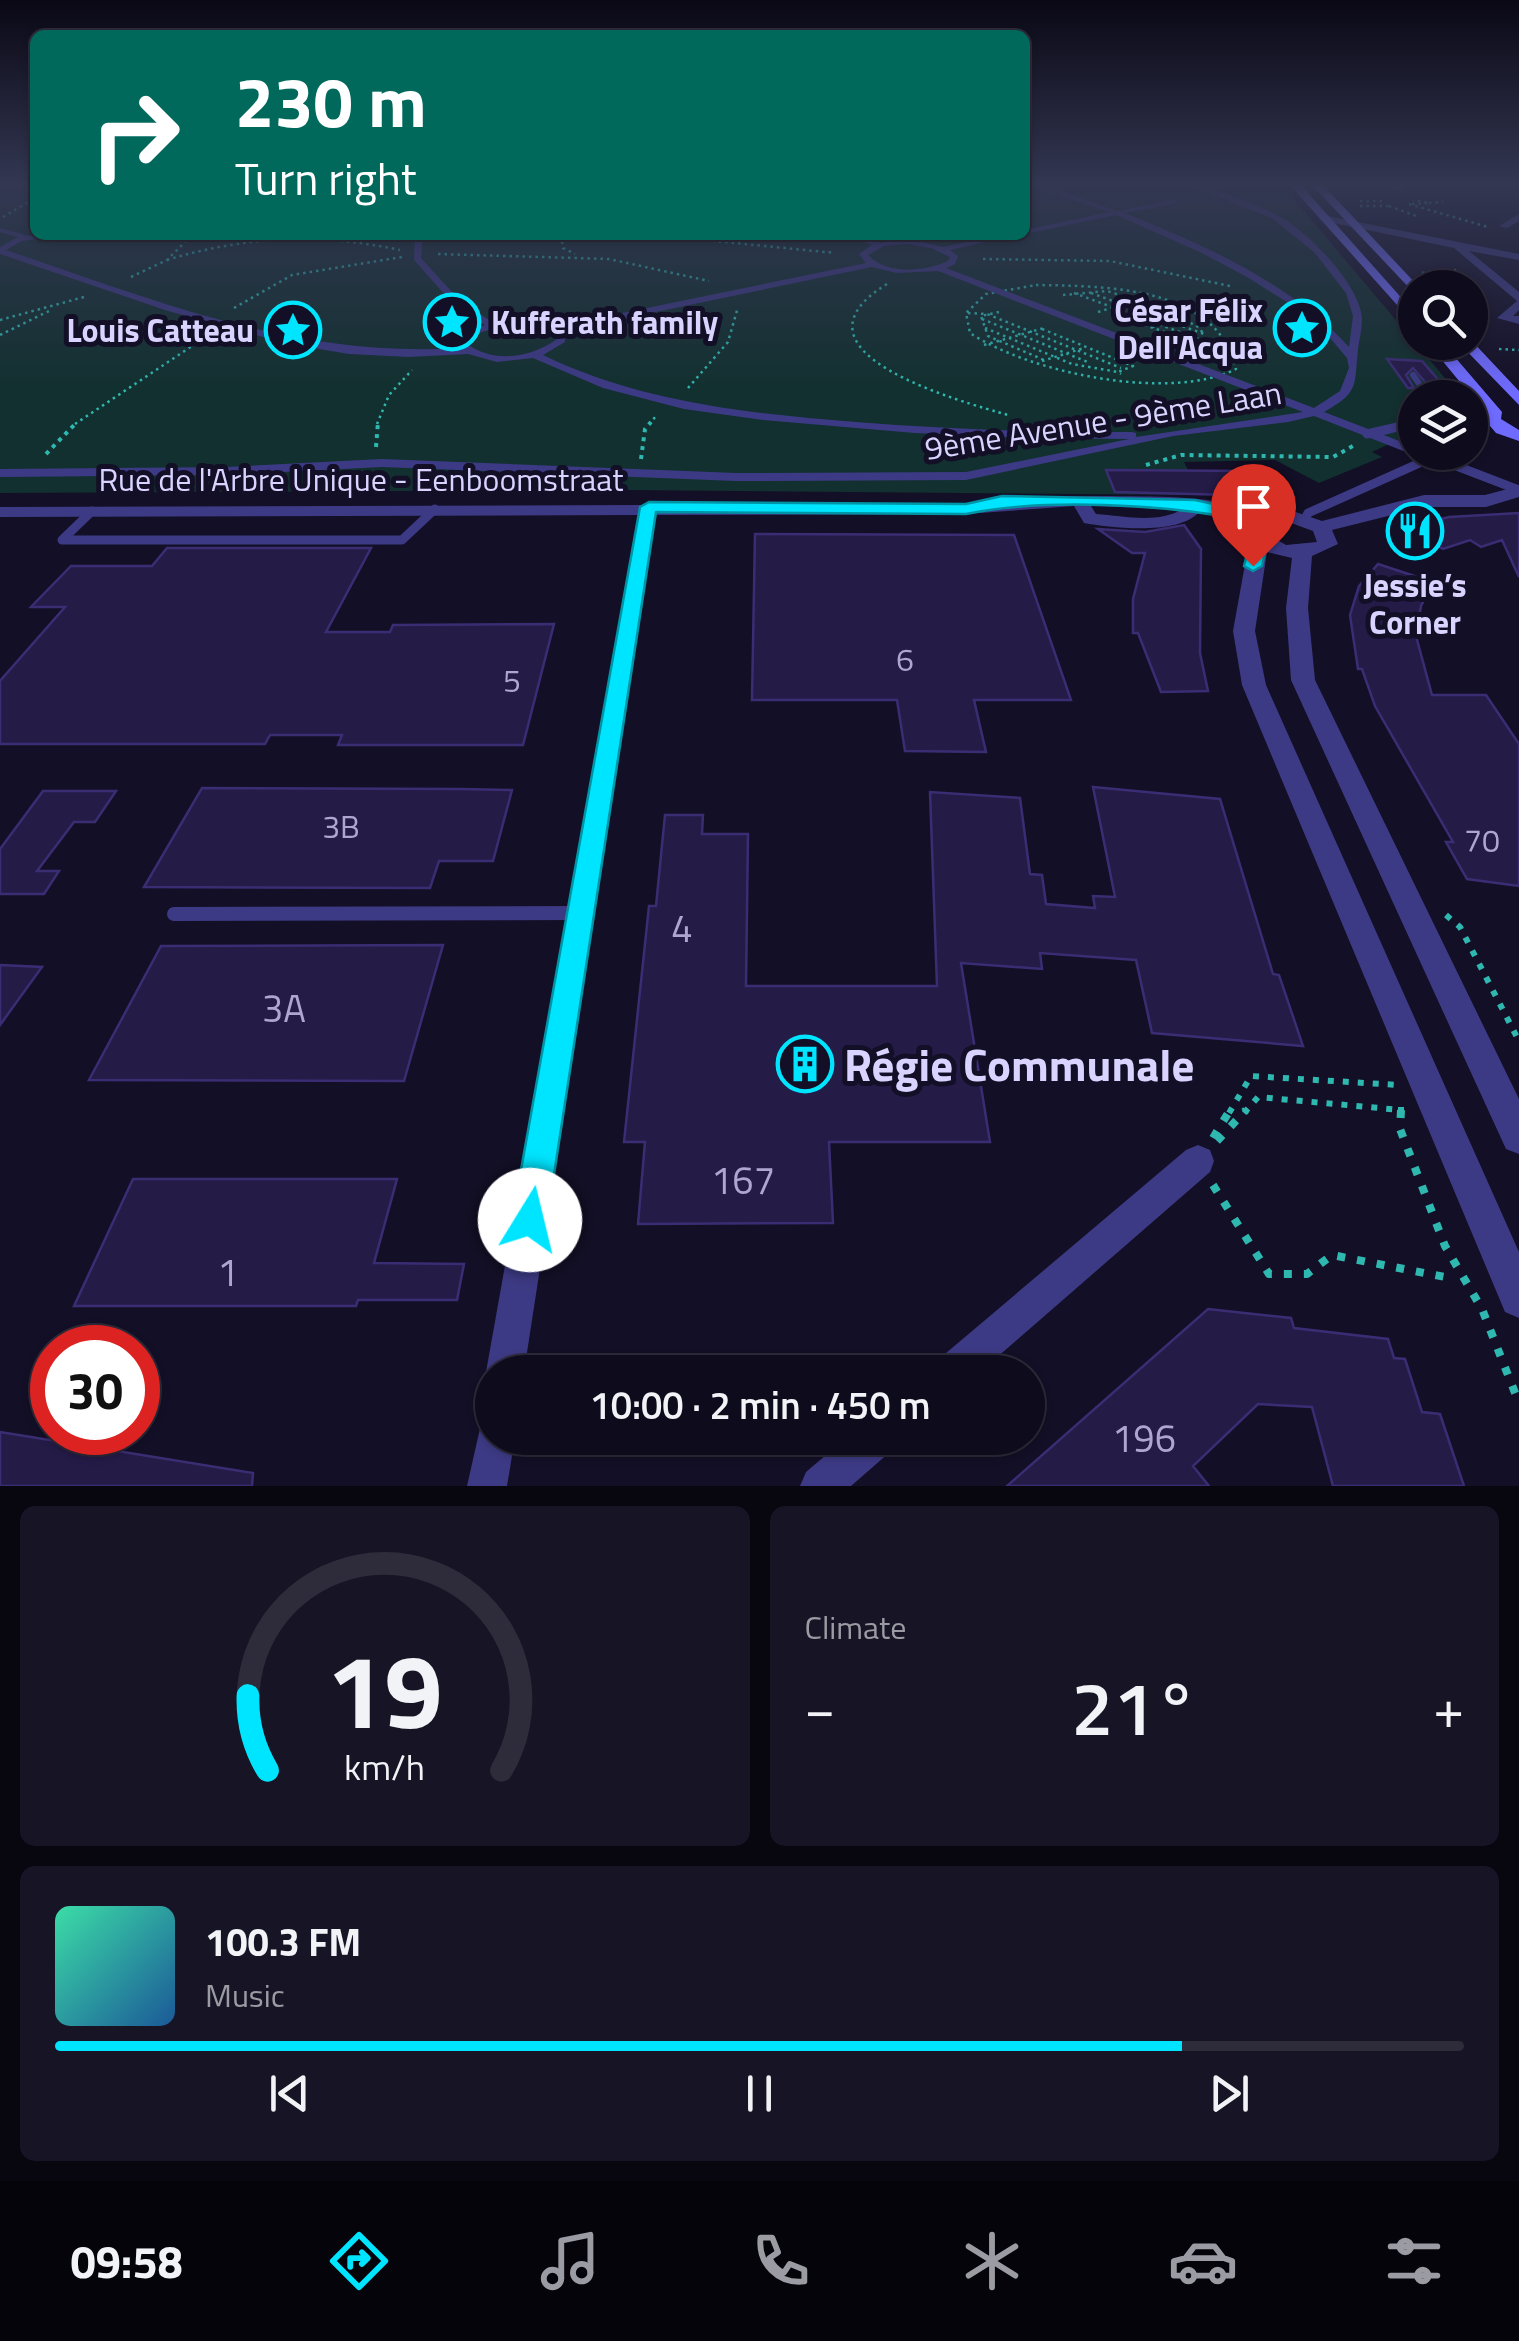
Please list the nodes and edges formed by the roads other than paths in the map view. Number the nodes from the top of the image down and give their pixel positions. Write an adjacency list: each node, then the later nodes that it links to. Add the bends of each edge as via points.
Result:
1 (10, 253): 18 (street, via 224,322 364,352)
2 (418, 253): 16 (street, via 436,284)
3 (864, 253): 10 (street)
4 (948, 253): 11 (street, via 954,259)
5 (1201, 253): 20 (street, via 1316,318)
6 (1320, 253): 20 (street, via 1350,293 1358,316)
7 (1354, 253): 14 (main road)
8 (1380, 253): 12 (main road)
9 (1466, 253): 13 (street)
10 (872, 264): 11 (street, via 904,271); 17 (street)
11 (939, 268): 26 (street)
12 (1398, 272)
13 (1519, 301): 15 (street, via 1503,318)
14 (1398, 302)
15 (1519, 320)
16 (490, 324): 17 (street, via 538,322); 18 (street, via 462,338)
17 (559, 329): 19 (street, via 556,346)
18 (468, 351): 19 (street, via 502,358)
19 (534, 354): 30 (street, via 582,378 670,404 992,435)
20 (1352, 357): 26 (street, via 1344,392)
21 (1449, 360): 28 (main road)
22 (1482, 360): 25 (main road)
23 (1413, 375): 24 (lane)
24 (1416, 380)
25 (1517, 397)
26 (1316, 412): 30 (street, 9ème Avenue - 9ème Laan); 31 (street)
27 (1519, 413): 28 (main road)
28 (1496, 415): 32 (main road, via 1496,425)
29 (1398, 426): 31 (lane)
30 (1172, 434): 36 (street, 9ème Avenue - 9ème Laan, via 966,476 887,480 382,464)
31 (1366, 434): 33 (street)
32 (1519, 436)
33 (1398, 445)
34 (1398, 467): 42 (lane, via 1308,513)
35 (1466, 470): 37 (lane)
36 (0, 474)
37 (1519, 490): 42 (street)
38 (649, 507): 39 (street, Rue de l'Arbre Unique - Eenboomstraat); 43 (street, Rue de l'Arbre Unique - Eenboomstraat, via 1081,503 1090,520 1170,522 1195,506); 45 (street)
39 (435, 508): 40 (street, Rue de l'Arbre Unique - Eenboomstraat); 40 (lane, via 402,544 62,540)
40 (92, 511): 41 (street, Rue de l'Arbre Unique - Eenboomstraat)
41 (0, 512)
42 (1313, 523): 43 (street, via 1280,513); 44 (street, via 1328,544)
43 (1256, 529): 44 (street); 49 (street, via 1244,631 1254,685)
44 (1303, 552): 47 (street, via 1297,608 1303,680)
45 (579, 913): 46 (lane); 50 (street)
46 (174, 914)
47 (1519, 1137)
48 (1198, 1162): 51 (street)
49 (1519, 1298)
50 (508, 1355)
51 (972, 1355)
52 (492, 1455): 54 (street)
53 (856, 1455): 55 (street)
54 (487, 1486)
55 (820, 1486)

